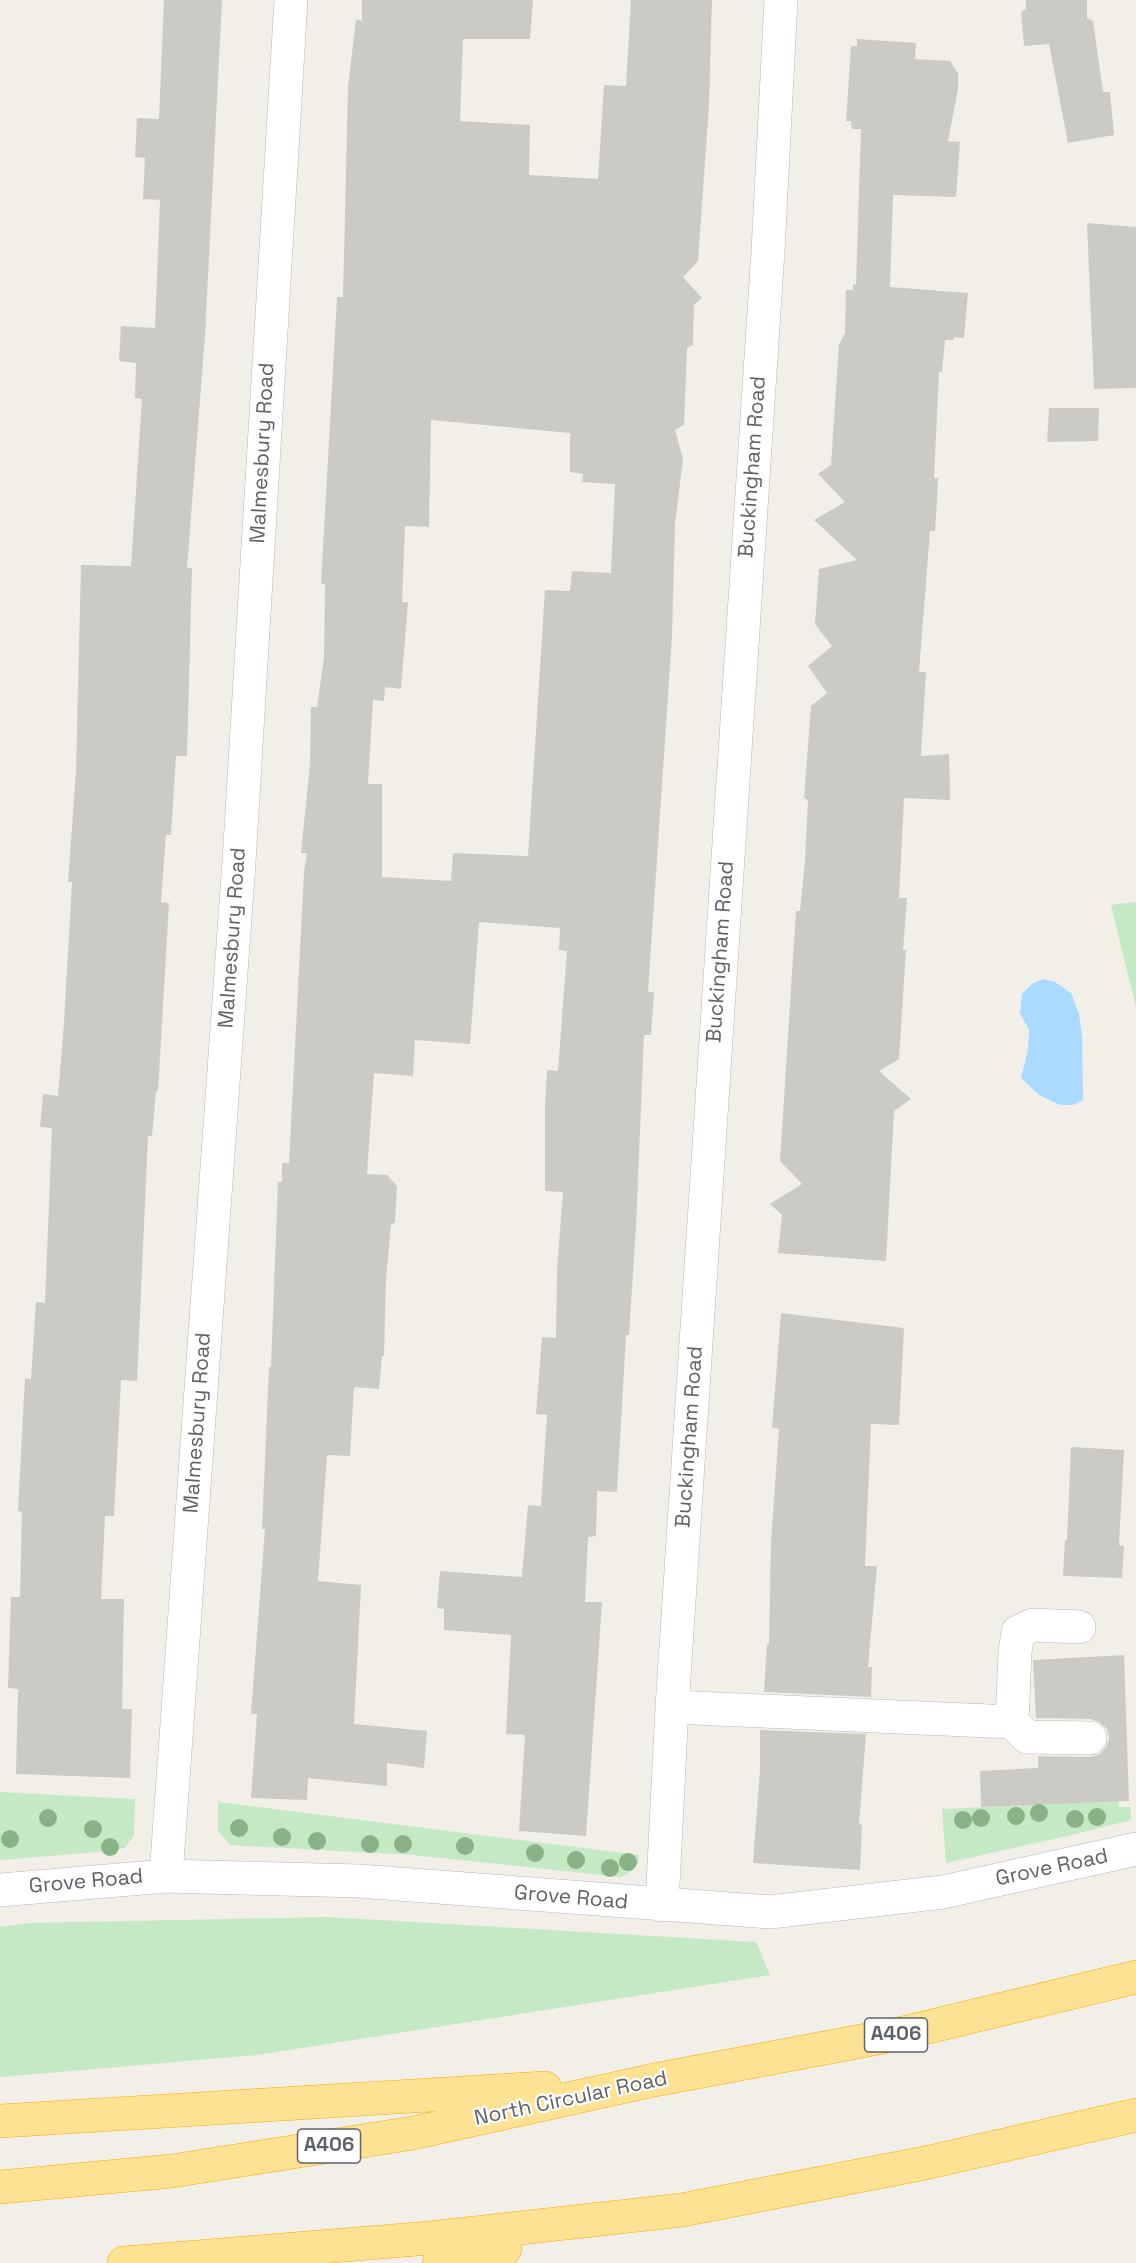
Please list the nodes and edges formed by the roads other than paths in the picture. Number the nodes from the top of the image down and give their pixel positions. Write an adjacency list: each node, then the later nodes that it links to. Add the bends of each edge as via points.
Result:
1 (291, 0): 8 (street, Malmesbury Road, via 238,873)
2 (781, 0): 4 (street, Buckingham Road, via 768,251)
3 (1079, 1627): 5 (street, via 1034,1625 1018,1632)
4 (672, 1707): 5 (street); 10 (street, Buckingham Road)
5 (1012, 1722): 6 (street, via 1027,1737)
6 (1090, 1738)
7 (1136, 1849): 10 (street, Grove Road, via 920,1895 770,1912)
8 (165, 1876): 9 (street, Grove Road); 10 (street, Grove Road, via 359,1881)
9 (0, 1890)
10 (662, 1905)
11 (1136, 1977): 12 (highway, North Circular Road / A406, via 899,2034)
12 (654, 2080): 14 (highway, A406); 15 (highway, North Circular Road / A406, via 413,2133 172,2171)
13 (1136, 2115): 16 (highway, via 925,2163)
14 (0, 2121)
15 (0, 2187)
16 (682, 2210): 17 (highway, via 430,2238); 18 (highway)
17 (124, 2263)
18 (439, 2263)

